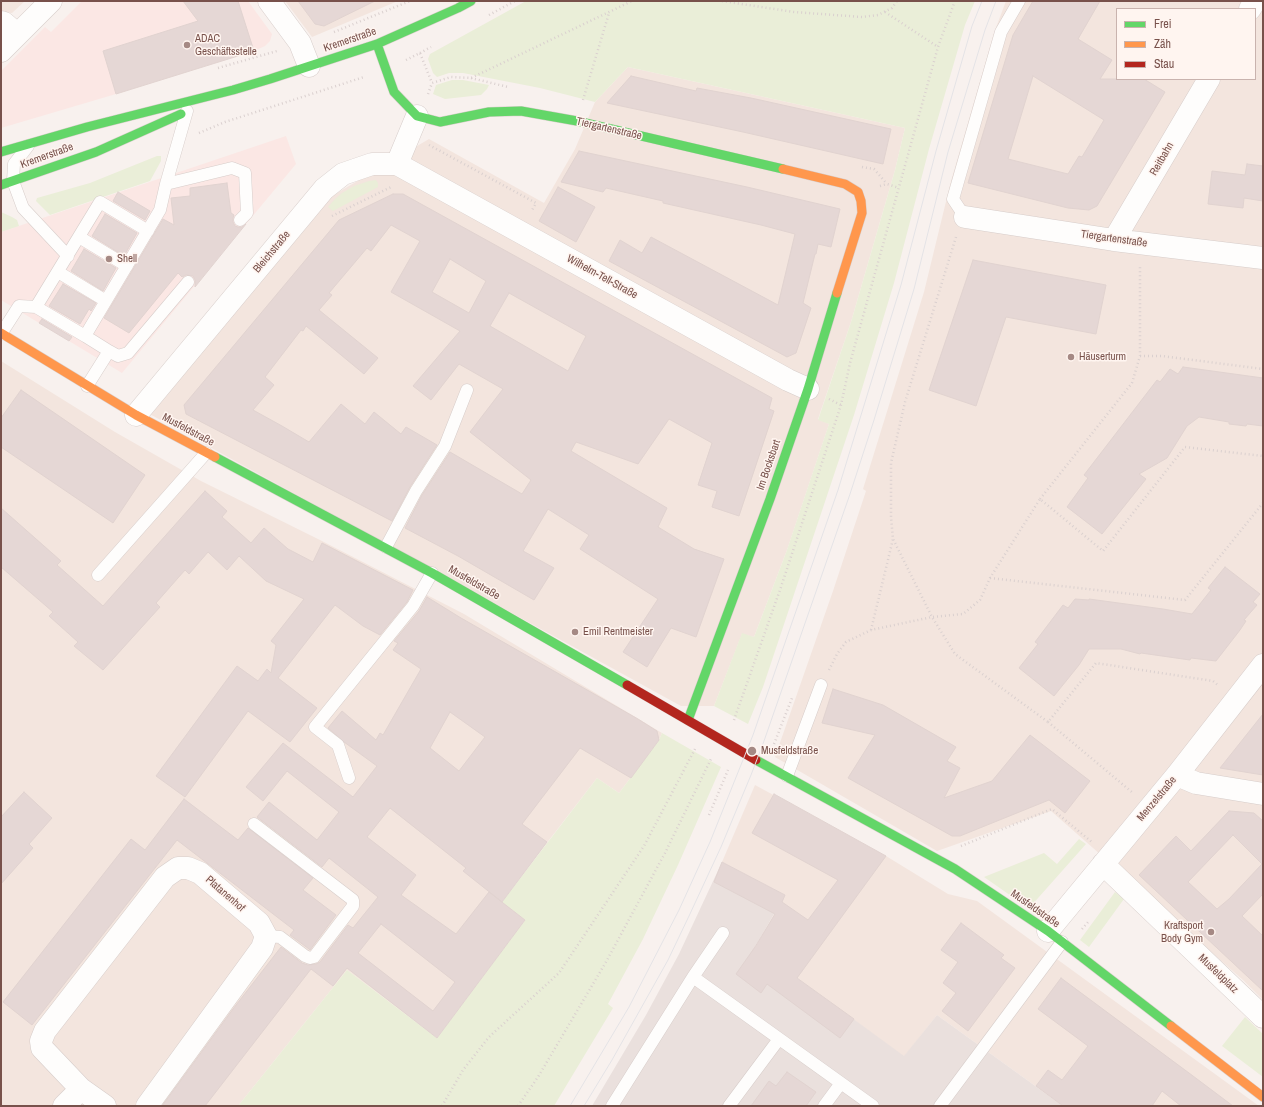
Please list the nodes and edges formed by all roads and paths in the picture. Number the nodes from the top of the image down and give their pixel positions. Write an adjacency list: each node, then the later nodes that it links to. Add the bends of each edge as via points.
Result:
1 (51, 1): 11 (street)
2 (269, 1): 16 (street, via 300,43)
3 (410, 1): 12 (path)
4 (632, 1): 10 (path)
5 (722, 1): 9 (path, via 794,12 862,18)
6 (897, 1): 9 (path)
7 (1019, 1): 37 (lane, via 1001,32 953,199)
8 (462, 3): 13 (street, Kremerstraße)
9 (885, 12): 14 (path)
10 (609, 13): 19 (path, via 471,78 451,77); 21 (path)
11 (9, 28): 15 (street)
12 (332, 33)
13 (377, 44): 16 (street, Kremerstraße); 17 (street)
14 (938, 47)
15 (1, 51)
16 (309, 66): 20 (street, Kremerstraße)
17 (386, 70): 19 (path, via 420,53); 23 (street, via 394,92); 24 (path, via 225,122)
18 (1208, 80): 40 (street, Reitbahn)
19 (432, 83): 23 (path)
20 (233, 90): 22 (street, Kremerstraße); 26 (street, Kremerstraße)
21 (581, 105)
22 (187, 111): 24 (lane); 29 (street, Kremerstraße, via 96,152)
23 (417, 116): 25 (street); 33 (street, Tiergartenstraße, via 440,122 489,112 521,111 576,121 846,184 858,192)
24 (178, 142): 30 (lane)
25 (406, 142): 28 (street); 35 (path, via 425,143 536,203)
26 (30, 144): 27 (street, Kremerstraße); 29 (lane, via 14,164)
27 (1, 152)
28 (397, 164): 56 (street, Wilhelm-Tell-Straße); 57 (street, Bleichstraße, via 372,164 343,174 324,189)
29 (13, 181): 31 (street, Kremerstraße); 41 (lane, via 23,208)
30 (166, 184): 36 (lane, via 232,168 245,173 247,213); 38 (lane, via 160,210)
31 (1, 185)
32 (392, 187): 34 (path)
33 (862, 214): 56 (street, Im Bocksbart)
34 (331, 216)
35 (528, 216)
36 (240, 220)
37 (964, 228): 40 (street, Tiergartenstraße); 62 (path, via 956,237 905,402 891,463)
38 (148, 231): 39 (lane, via 100,202); 44 (lane)
39 (79, 237): 41 (lane); 44 (lane)
40 (1114, 240): 42 (street, Tiergartenstraße)
41 (68, 256): 45 (lane)
42 (1263, 258)
43 (1140, 262): 52 (path)
44 (127, 266): 47 (lane)
45 (58, 272): 47 (lane); 48 (lane)
46 (188, 282): 51 (lane, via 128,353 118,356)
47 (106, 301): 50 (lane)
48 (36, 307): 49 (lane, via 19,306); 50 (lane)
49 (1, 334): 54 (street, Musfeldstraße)
50 (85, 336): 51 (lane)
51 (109, 351): 54 (lane)
52 (1140, 356): 53 (path, via 1162,356); 60 (path, via 1132,383)
53 (1263, 369)
54 (87, 386): 57 (street, Musfeldstraße)
55 (467, 390): 63 (lane, via 445,446 416,491)
56 (808, 390): 73 (street, Im Bocksbart)
57 (136, 415): 58 (street, Musfeldstraße)
58 (206, 453): 63 (street, Musfeldstraße); 65 (lane)
59 (1263, 456): 60 (path, via 1185,447 1103,551)
60 (1040, 499): 66 (path)
61 (1263, 503): 66 (path, via 1185,600)
62 (893, 539): 67 (path); 68 (path)
63 (386, 547): 64 (street, Musfeldstraße)
64 (432, 573): 73 (street, Musfeldstraße); 80 (lane, via 413,606 315,727 338,745)
65 (98, 575)
66 (990, 578): 67 (path, via 980,600 963,614)
67 (932, 616): 68 (path); 74 (path, via 955,654)
68 (871, 630): 70 (path, via 846,642 836,654)
69 (1263, 664): 78 (street, Menzelstraße)
70 (822, 685): 79 (lane)
71 (1221, 687): 74 (path, via 1213,681 1096,663)
72 (792, 698): 75 (path, via 773,747)
73 (688, 720): 79 (street, Musfeldstraße)
74 (1048, 722): 81 (path)
75 (768, 744)
76 (697, 745): 101 (path, via 644,846 559,973 489,1037 463,1070)
77 (730, 764): 83 (path)
78 (1176, 775): 82 (street, via 1196,783); 86 (street, Menzelstraße)
79 (787, 776): 91 (street, Musfeldstraße, via 956,868)
80 (349, 778)
81 (1134, 794)
82 (1263, 794)
83 (709, 815)
84 (254, 824): 90 (lane, via 353,900 353,906 314,957 305,956 280,937)
85 (959, 847): 86 (path, via 1052,810 1093,843)
86 (1096, 856): 91 (street, Menzelstraße); 93 (street, Musfeldplatz)
87 (1092, 915): 89 (path)
88 (723, 933): 92 (lane)
89 (1079, 934)
90 (266, 936): 96 (street, Platanenhof, via 259,923 200,873 188,868 178,868 165,877 45,1031 41,1041 42,1048); 100 (street, via 262,948)
91 (1055, 937): 97 (street, Musfeldstraße); 106 (lane)
92 (693, 977): 94 (lane); 102 (lane)
93 (1263, 1017)
94 (779, 1039): 95 (lane); 103 (lane)
95 (841, 1083): 104 (lane); 105 (lane)
96 (81, 1089): 98 (street); 99 (street, Platanenhof)
97 (1263, 1097)
98 (64, 1106)
99 (105, 1106)
100 (147, 1106)
101 (442, 1106)
102 (612, 1106)
103 (729, 1106)
104 (824, 1106)
105 (873, 1106)
106 (940, 1106)

